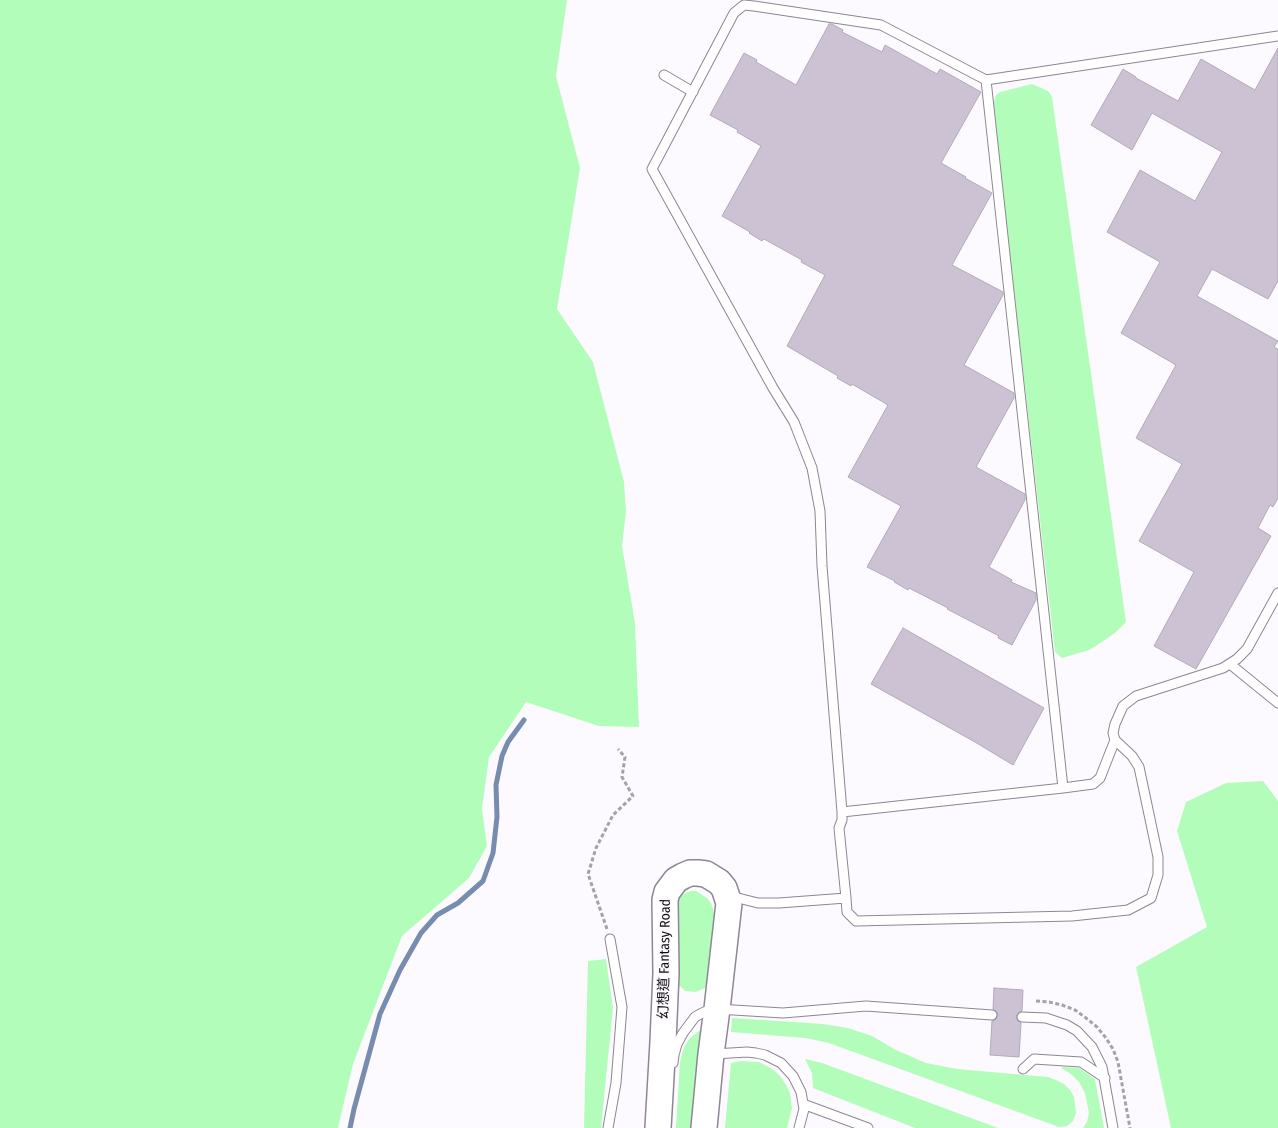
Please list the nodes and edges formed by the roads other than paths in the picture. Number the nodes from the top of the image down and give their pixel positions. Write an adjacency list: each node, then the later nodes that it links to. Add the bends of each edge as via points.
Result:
1 (1278, 36): 3 (lane)
2 (664, 76): 4 (lane)
3 (986, 80): 4 (lane, via 882,25 744,5 734,13); 9 (lane)
4 (693, 92): 10 (lane, via 652,169 794,422 812,468 820,511)
5 (1278, 593): 6 (lane, via 1247,649)
6 (1230, 664): 7 (lane); 8 (lane, via 1136,696 1122,706 1112,733)
7 (1278, 703)
8 (1115, 740): 9 (lane, via 1100,778 1093,784); 12 (lane, via 1139,767 1158,856 1158,875 1151,898 1128,910 1072,916 856,921 847,912)
9 (1063, 788): 10 (lane)
10 (842, 812): 12 (lane, via 839,828)
11 (727, 895): 12 (lane, via 758,903); 14 (main road); 23 (main road, 幻想道 Fantasy Road, via 713,877 698,873 676,880 667,892)
12 (846, 898)
13 (610, 940): 22 (lane, via 622,1007 616,1083)
14 (717, 1008): 15 (lane, via 783,1013 866,1006); 17 (main road); 19 (lane, via 695,1017 683,1033 674,1055)
15 (992, 1015)
16 (1022, 1017): 20 (lane, via 1046,1018 1077,1031 1095,1052)
17 (711, 1054): 21 (lane, via 748,1052 773,1058 793,1076); 24 (main road)
18 (1022, 1069): 20 (lane, via 1034,1059 1081,1062)
19 (673, 1074)
20 (1104, 1078): 27 (lane)
21 (803, 1104): 25 (lane); 26 (lane)
22 (608, 1128)
23 (658, 1128)
24 (704, 1128)
25 (799, 1128)
26 (868, 1128)
27 (1113, 1128)

